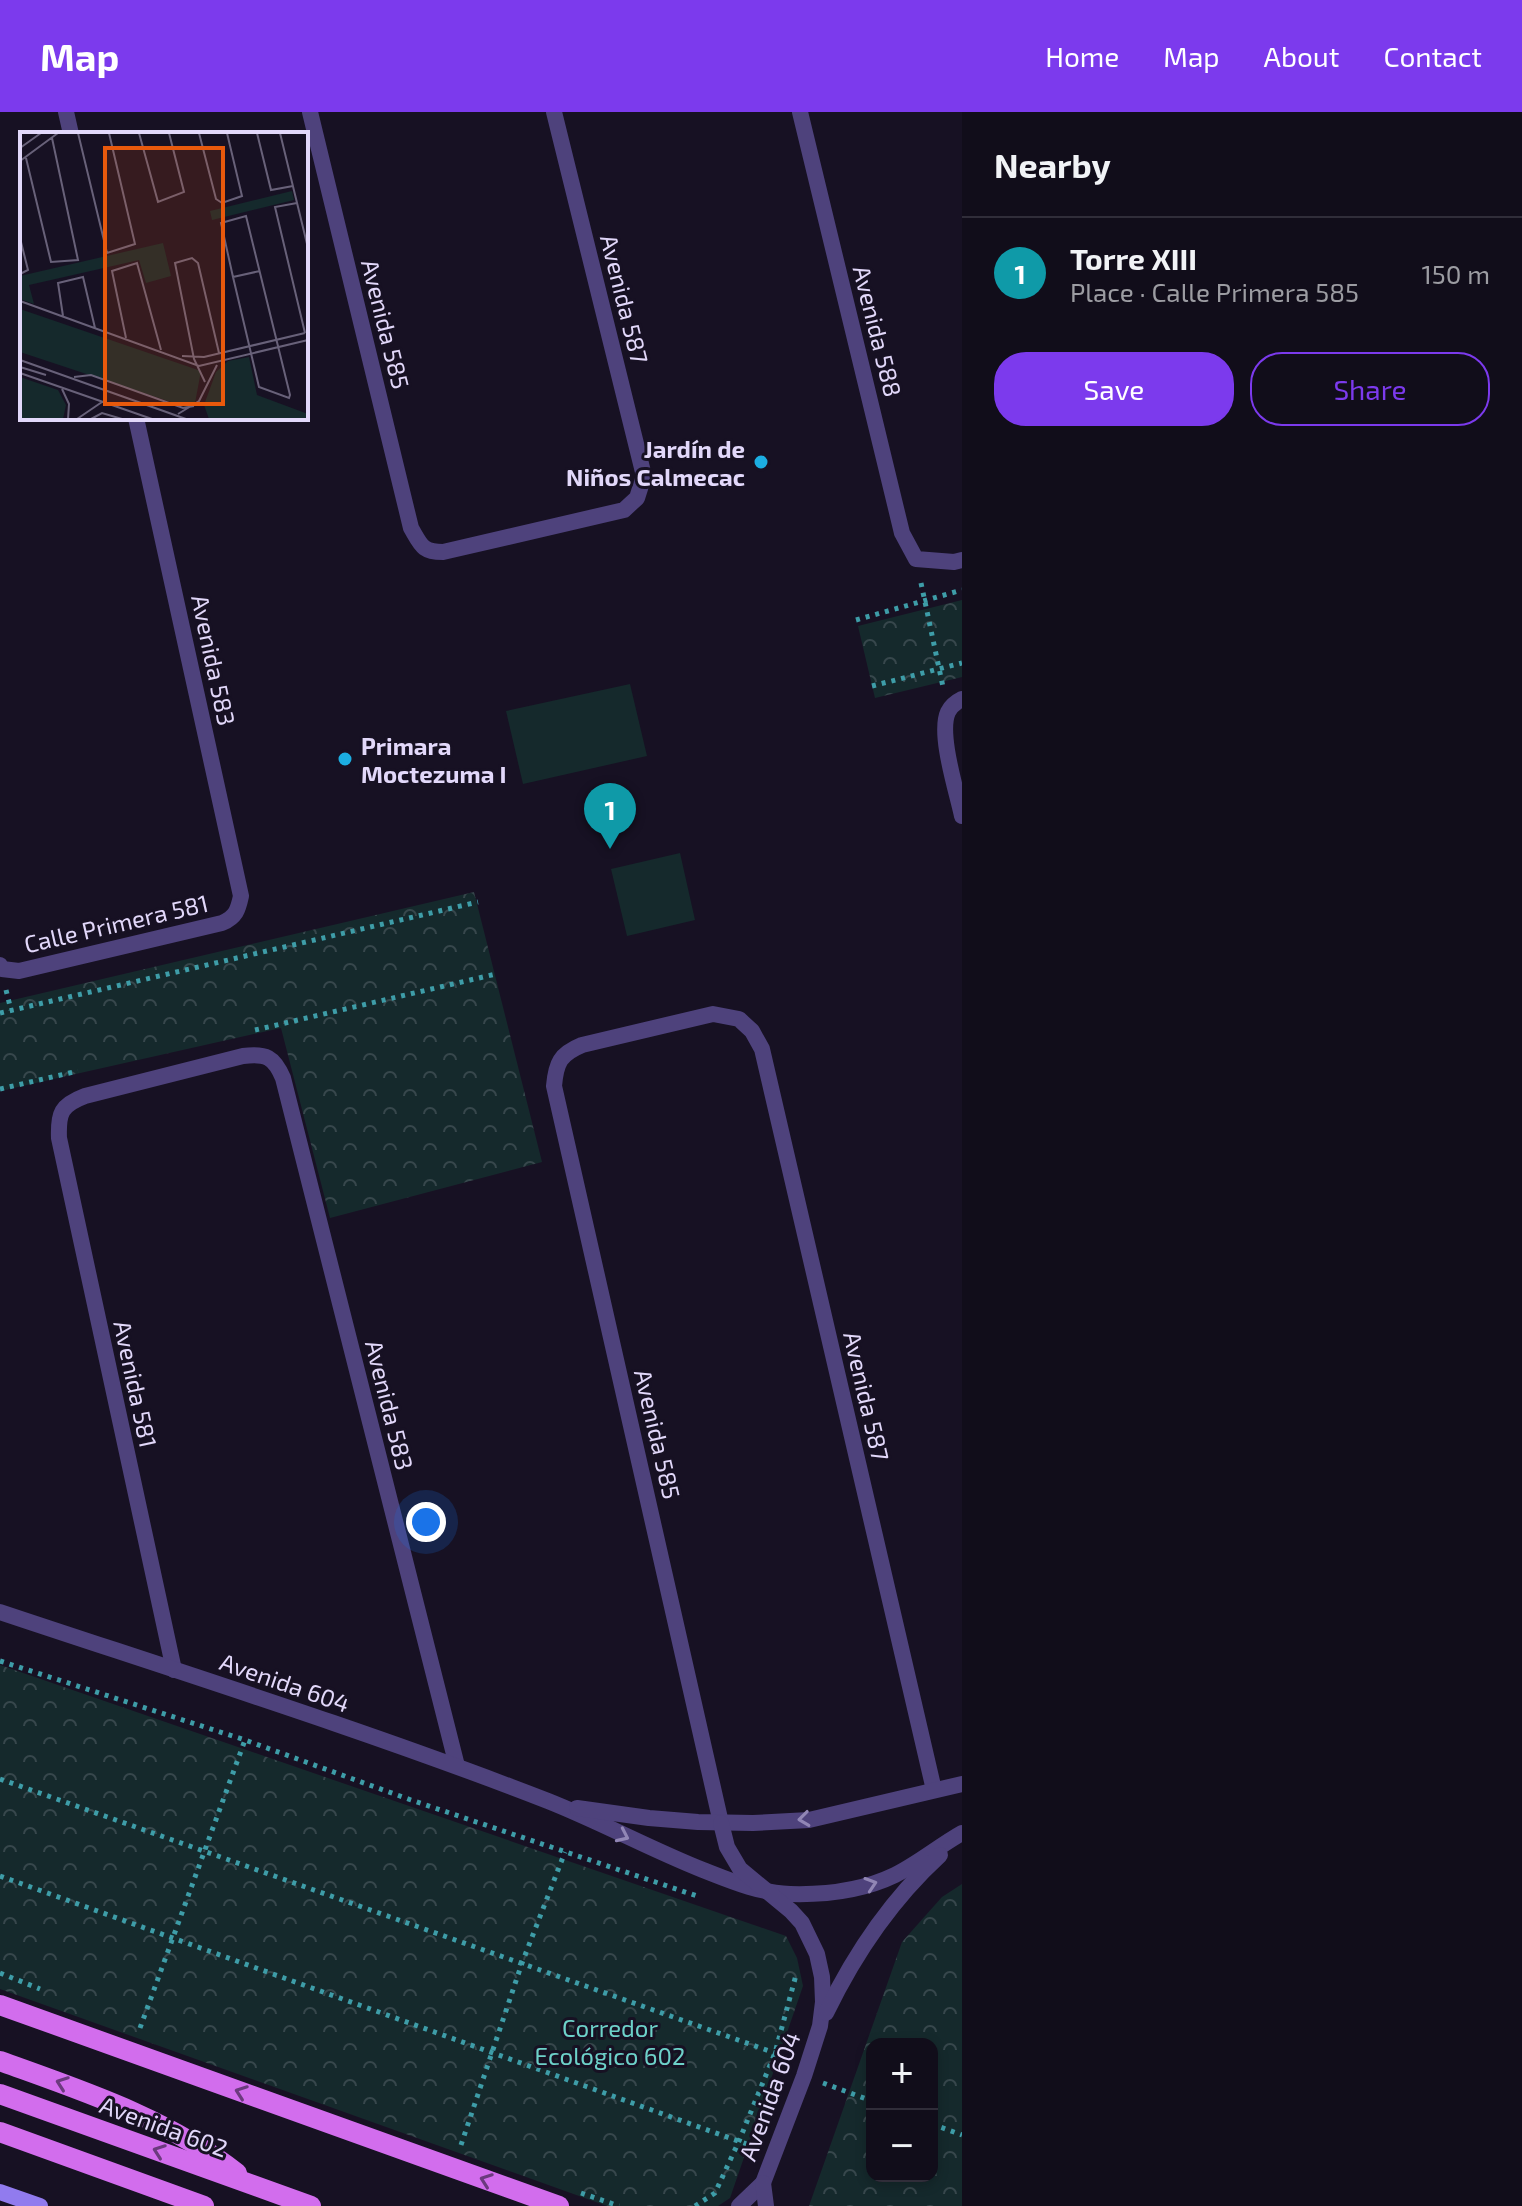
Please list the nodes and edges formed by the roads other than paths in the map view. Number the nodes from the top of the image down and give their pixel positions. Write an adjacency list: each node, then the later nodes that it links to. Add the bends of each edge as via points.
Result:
1 (66, 112): 5 (street)
2 (310, 112): 7 (street, Avenida 585, via 411,528 420,545 429,552 443,552 624,510)
3 (554, 112): 7 (street, Avenida 587, via 644,476)
4 (800, 112): 8 (street, Avenida 588, via 902,533 916,559)
5 (71, 132)
6 (136, 420): 11 (street, Avenida 583, via 241,896)
7 (637, 498)
8 (962, 560)
9 (962, 699): 10 (street, via 948,711 945,725)
10 (962, 816)
11 (237, 913): 12 (street, Calle Primera 581, via 222,923 19,971)
12 (1, 967)
13 (739, 1019): 19 (street, Avenida 587, via 762,1049); 21 (street, Avenida 585, via 713,1014 582,1045 562,1057 554,1086)
14 (270, 1058): 16 (street, Avenida 581, via 243,1056 85,1096 62,1109 58,1122); 17 (street, Avenida 583, via 283,1078)
15 (0, 1612): 16 (street, Avenida 604)
16 (174, 1670): 17 (street, Avenida 604)
17 (457, 1766): 20 (street, Avenida 604)
18 (962, 1784): 19 (street, Avenida 604)
19 (934, 1790): 21 (street, Avenida 604, one-way to 21, via 809,1820)
20 (552, 1803): 21 (street, Avenida 604); 23 (street, Avenida 604, one-way to 23, via 661,1854)
21 (721, 1823): 23 (street, Avenida 585, via 733,1859)
22 (962, 1834): 23 (street, Avenida 604, one-way to 22, via 817,1894 872,1885); 25 (street, Avenida 604, via 879,1925)
23 (766, 1892): 25 (street, Avenida 604, via 791,1911 811,1937 822,1977)
24 (0, 2005): 35 (main road, one-way to 24)
25 (820, 2026): 29 (street, Avenida 604)
26 (0, 2061): 30 (main road, one-way to 26, via 158,2122)
27 (0, 2094): 30 (main road, Avenida 602, one-way to 27)
28 (0, 2132): 33 (main road)
29 (763, 2183): 36 (street, Avenida 604); 37 (street, Avenida 604)
30 (253, 2185): 34 (main road, Avenida 602)
31 (0, 2192): 32 (main road)
32 (40, 2206)
33 (204, 2206)
34 (311, 2206)
35 (559, 2206)
36 (739, 2206)
37 (766, 2206)

